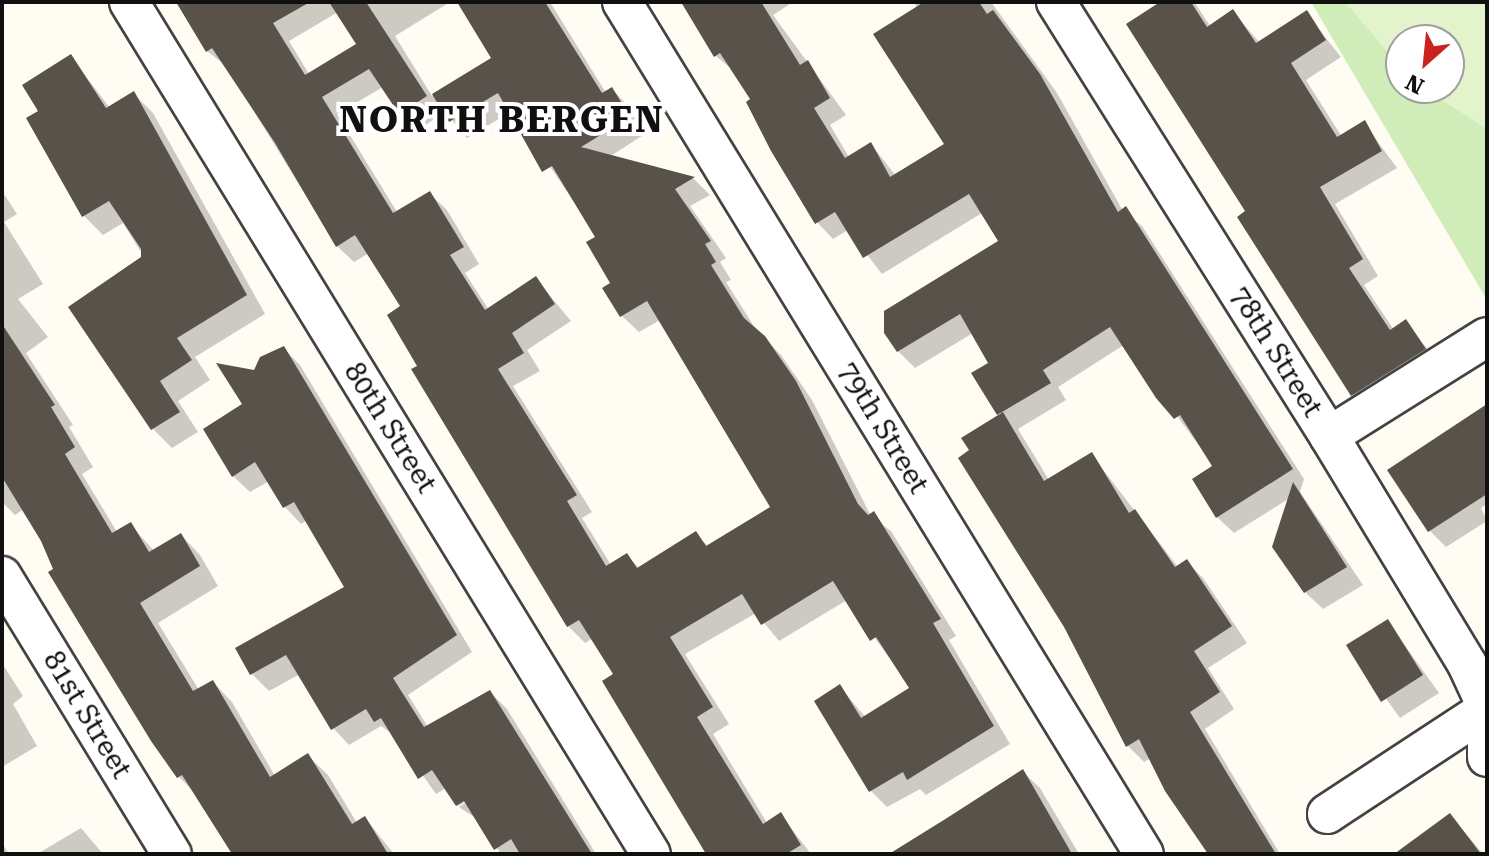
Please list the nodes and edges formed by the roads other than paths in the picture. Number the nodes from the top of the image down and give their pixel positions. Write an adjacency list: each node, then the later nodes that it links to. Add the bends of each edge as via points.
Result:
1 (129, 2): 12 (street, 80th Street)
2 (622, 2): 13 (street, 79th Street)
3 (1056, 2): 5 (street, 78th Street)
4 (1487, 337): 5 (street)
5 (1329, 436): 7 (street, 78th Street, via 1467,664)
6 (2, 576): 11 (street, 81st Street)
7 (1487, 708): 10 (street)
8 (1487, 732): 9 (street)
9 (1487, 757)
10 (1327, 814)
11 (172, 854)
12 (651, 854)
13 (1144, 854)

